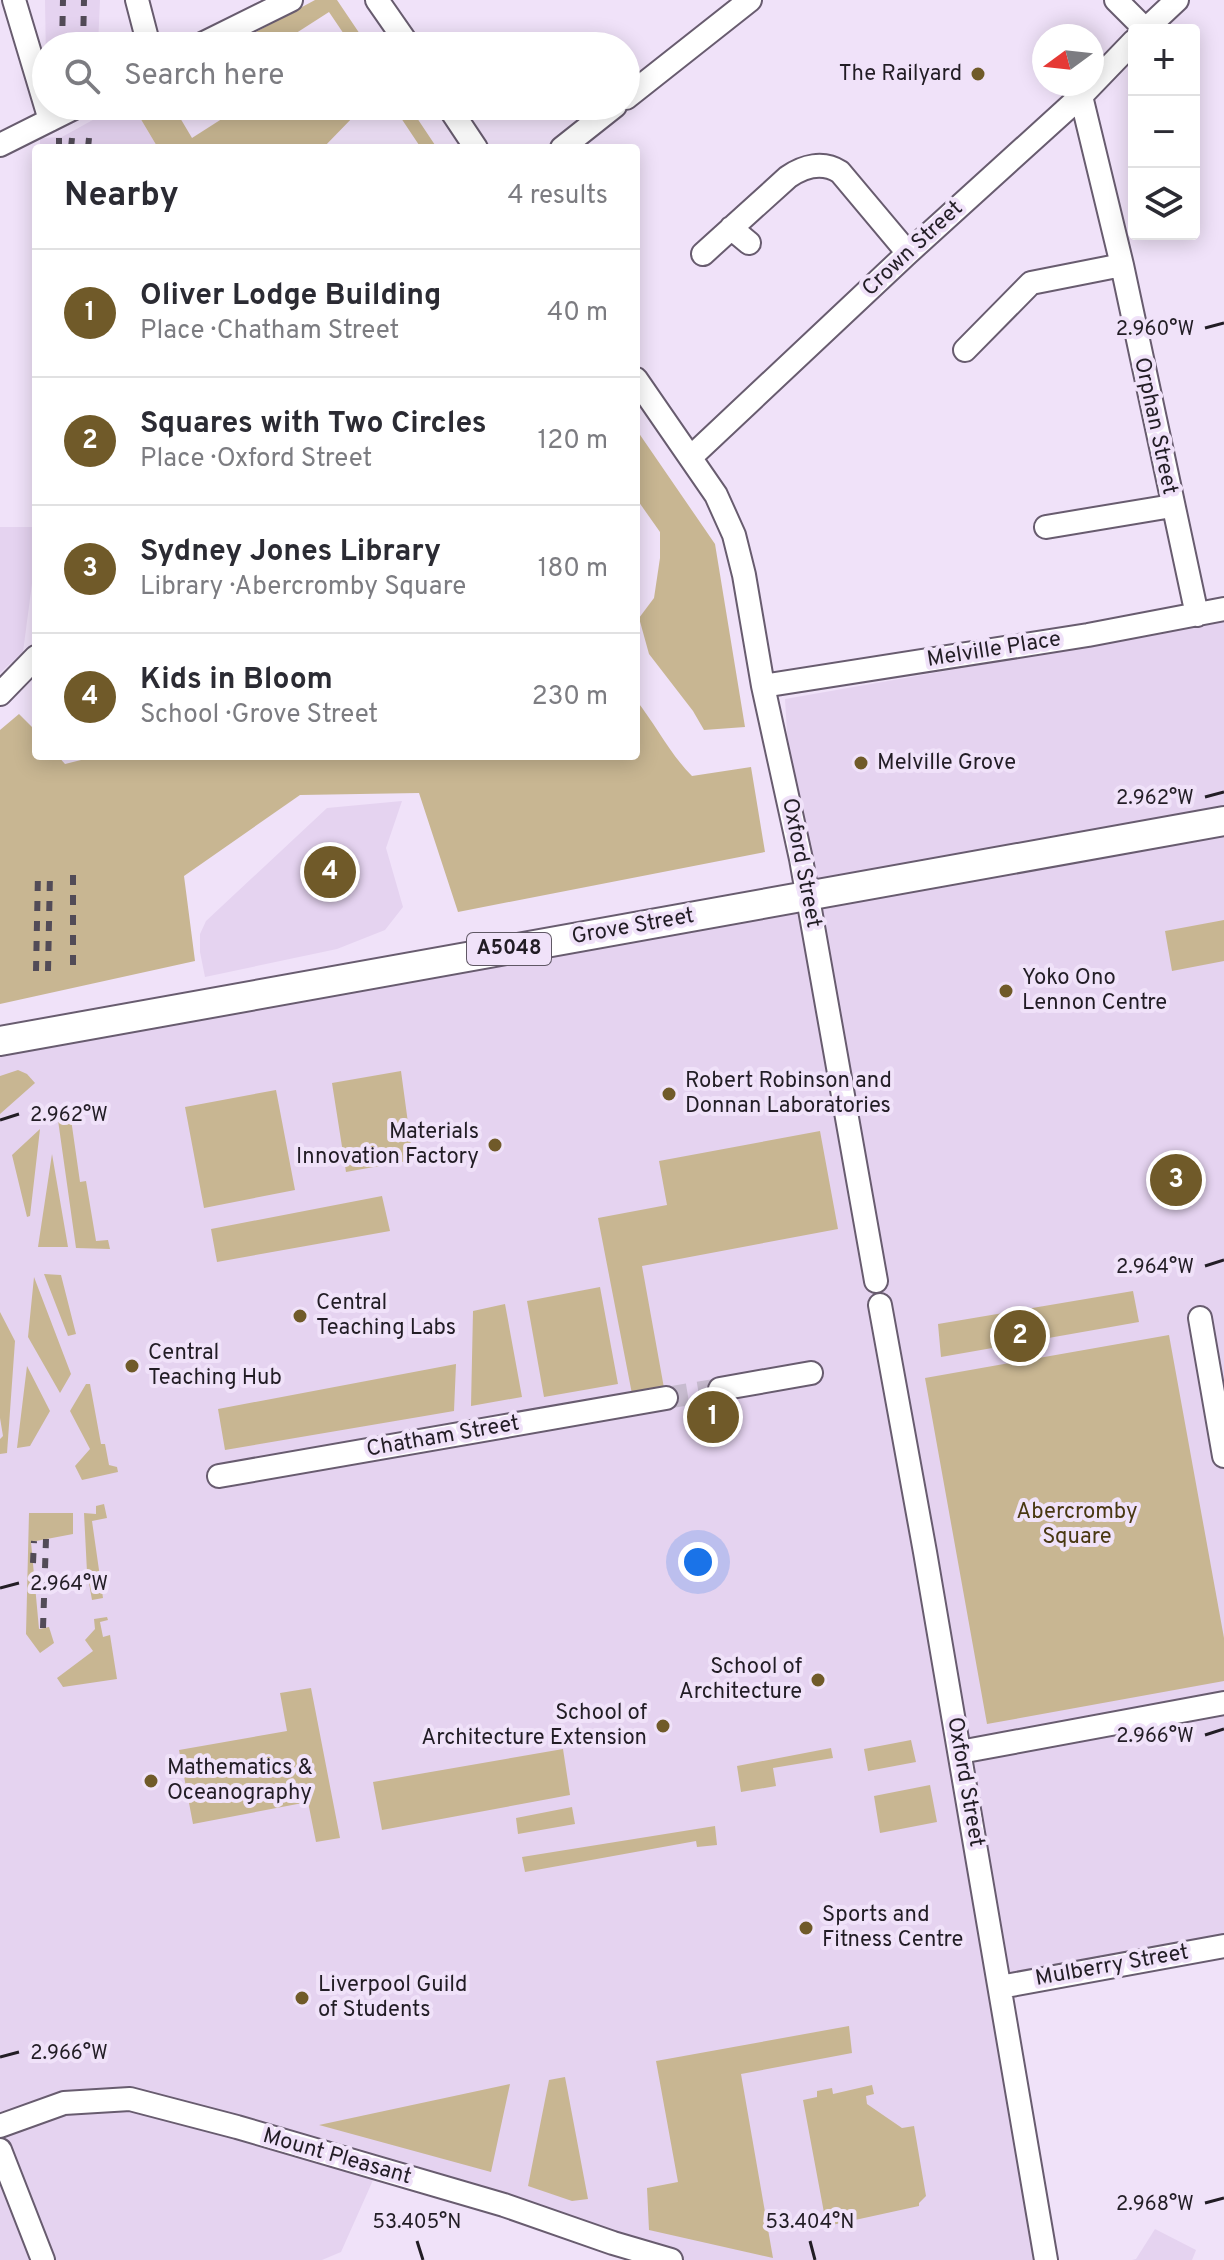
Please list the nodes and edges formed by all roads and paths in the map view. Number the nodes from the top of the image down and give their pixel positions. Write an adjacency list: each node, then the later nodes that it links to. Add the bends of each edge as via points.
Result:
1 (14, 0): 14 (street)
2 (137, 0): 10 (street)
3 (291, 0): 11 (street)
4 (377, 0): 12 (street)
5 (750, 0): 16 (street)
6 (1116, 0): 8 (street)
7 (1177, 0): 9 (street)
8 (1139, 24)
9 (1151, 24)
10 (145, 32)
11 (226, 32)
12 (399, 32)
13 (1128, 47): 15 (street, Crown Street)
14 (32, 60)
15 (1104, 72)
16 (640, 87)
17 (1081, 96): 26 (street, Crown Street); 28 (street, Orphan Street)
18 (50, 120): 23 (street)
19 (457, 120): 21 (street)
20 (597, 120): 22 (street)
21 (473, 144)
22 (567, 144)
23 (0, 145)
24 (731, 228): 25 (street); 26 (street, via 800,169 830,166); 27 (street)
25 (749, 243)
26 (908, 253): 31 (street, Crown Street)
27 (703, 254)
28 (1122, 265): 29 (street, via 1031,283); 32 (street, Orphan Street)
29 (965, 350)
30 (640, 385): 31 (street, Oxford Street)
31 (691, 457): 37 (street, Oxford Street, via 734,535)
32 (1172, 506): 33 (street); 35 (street, Orphan Street)
33 (1046, 527)
34 (1224, 609): 35 (street, Melville Place)
35 (1197, 615): 37 (street, Melville Place)
36 (32, 661): 38 (street)
37 (763, 686): 40 (street, Oxford Street)
38 (0, 694)
39 (1224, 821): 40 (main road, Grove Street / A5048)
40 (807, 894): 41 (main road, Grove Street / A5048); 42 (street, Oxford Street)
41 (0, 1043)
42 (876, 1281)
43 (880, 1305): 51 (street, Oxford Street)
44 (1200, 1318): 48 (street)
45 (811, 1373): 46 (street)
46 (720, 1389)
47 (666, 1398): 49 (street, Chatham Street)
48 (1224, 1456)
49 (219, 1476)
50 (1224, 1703): 51 (street)
51 (960, 1752): 53 (street, Oxford Street)
52 (1224, 1946): 53 (street, Mulberry Street)
53 (1000, 1987): 58 (street, Oxford Street)
54 (0, 2126): 57 (street, Mount Pleasant, via 64,2103 130,2099 504,2205)
55 (0, 2150): 56 (street)
56 (43, 2260)
57 (671, 2260)
58 (1046, 2260)

